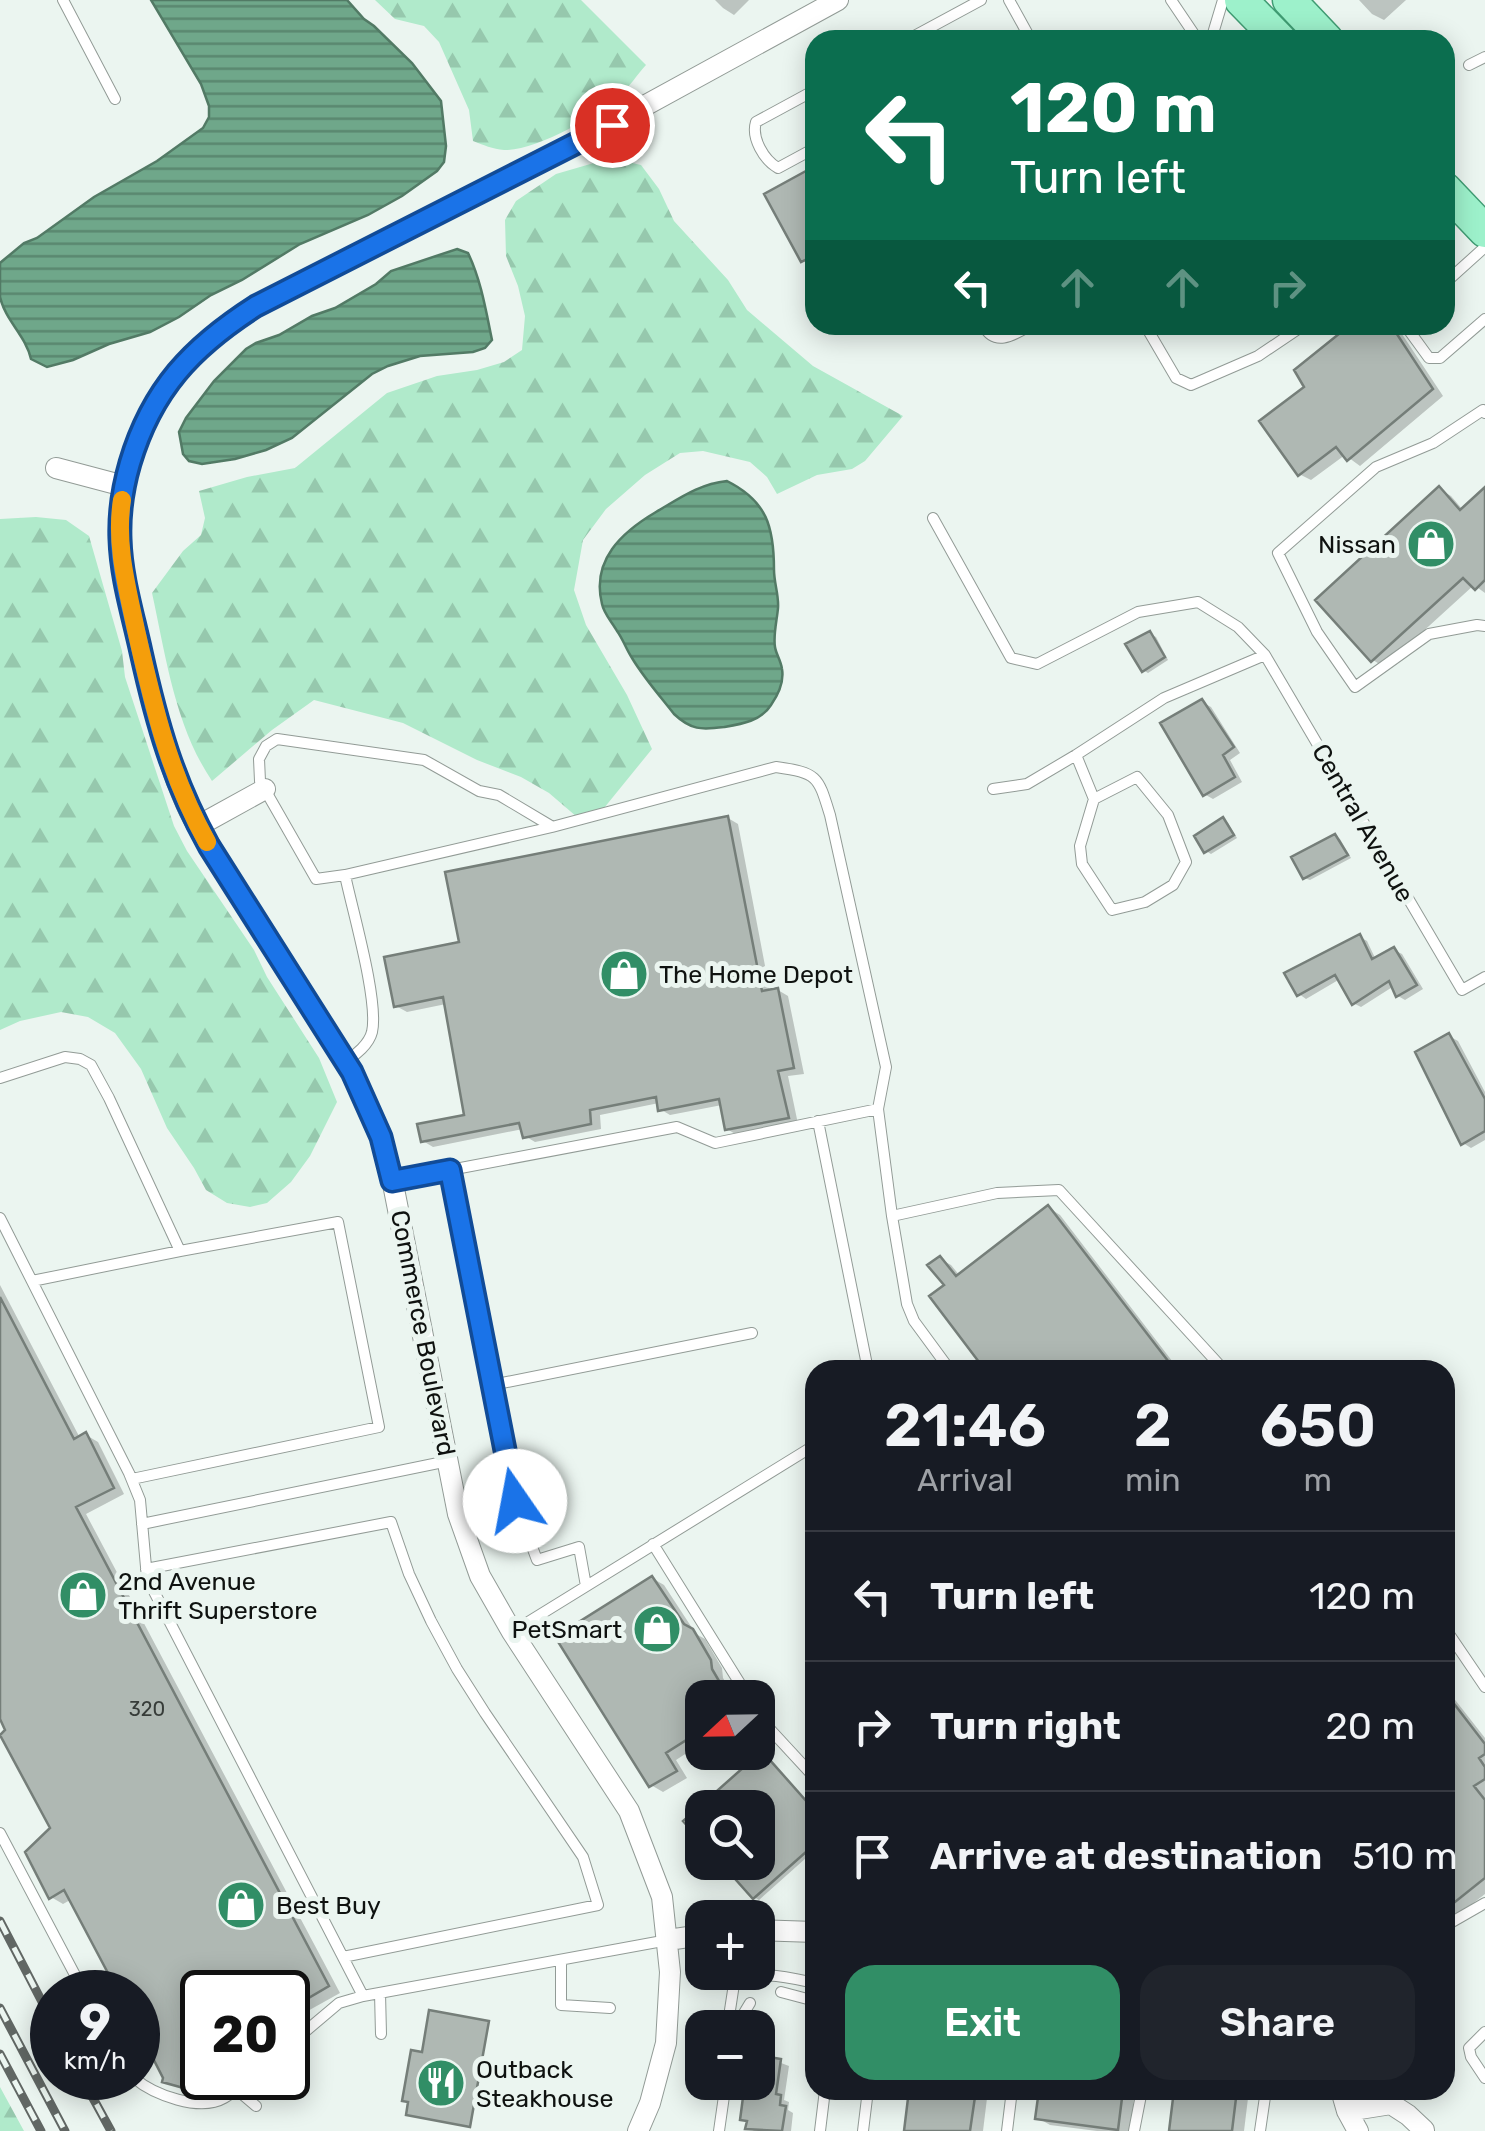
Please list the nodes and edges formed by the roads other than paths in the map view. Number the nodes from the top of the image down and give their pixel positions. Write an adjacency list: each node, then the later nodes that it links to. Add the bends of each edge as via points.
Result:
1 (63, 0): 18 (lane)
2 (838, 0): 28 (street, Commerce Boulevard, via 224,327 179,367 156,399)
3 (981, 0): 9 (lane)
4 (1009, 0): 10 (lane)
5 (1171, 0): 11 (lane)
6 (1222, 0): 12 (lane)
7 (1242, 0): 13 (main road)
8 (1289, 0): 14 (main road)
9 (926, 30)
10 (1024, 30)
11 (1191, 30)
12 (1214, 30)
13 (1270, 30)
14 (1318, 30)
15 (1485, 57): 16 (lane)
16 (1469, 65)
17 (805, 95): 19 (lane, via 756,122 754,136 778,168)
18 (114, 99)
19 (805, 153)
20 (1485, 247): 21 (lane)
21 (1455, 274)
22 (1485, 319): 25 (lane, via 1440,358 1429,358)
23 (1151, 335): 24 (lane, via 1176,378 1191,386)
24 (1289, 335)
25 (1412, 335)
26 (1485, 412): 30 (lane, via 1433,444 1376,467 1278,553 1317,632 1356,687 1430,634)
27 (56, 468): 28 (street)
28 (124, 486): 36 (street, Commerce Boulevard, via 120,539 127,587 159,726)
29 (933, 518): 31 (lane, Central Avenue, via 1011,658 1037,664 1138,612 1198,602 1238,627)
30 (1485, 626)
31 (1265, 656): 32 (lane, via 1164,698); 39 (lane, Central Avenue, via 1462,990)
32 (1076, 755): 34 (lane, via 1027,784); 35 (lane)
33 (264, 789): 36 (street); 37 (lane, via 259,759 266,746 277,738 296,740 424,760); 38 (lane, via 316,879)
34 (993, 790)
35 (1094, 799): 35 (lane, via 1080,846 1082,864 1112,910 1145,902 1173,885 1186,862 1168,815 1137,777)
36 (198, 826): 40 (street, Commerce Boulevard)
37 (552, 827): 38 (lane); 42 (lane, via 776,767 804,771 820,783 886,1067)
38 (345, 875): 40 (lane, via 372,1001 372,1034)
39 (1485, 977)
40 (346, 1061): 45 (street, Commerce Boulevard, via 371,1109)
41 (0, 1078): 48 (lane, via 64,1058 91,1065)
42 (878, 1109): 43 (lane); 46 (lane)
43 (818, 1122): 44 (lane, via 715,1143 677,1127); 51 (lane)
44 (450, 1170): 45 (lane); 54 (lane)
45 (392, 1181): 56 (street, Commerce Boulevard)
46 (892, 1216): 52 (lane, via 907,1304); 53 (lane, via 996,1193 1059,1190)
47 (0, 1218): 49 (lane)
48 (180, 1251): 49 (lane); 57 (lane, via 338,1222 379,1427)
49 (32, 1281): 57 (lane)
50 (752, 1332): 54 (lane)
51 (866, 1360)
52 (939, 1360)
53 (1215, 1360)
54 (492, 1384): 61 (lane, via 515,1501 537,1560 578,1548)
55 (805, 1451): 59 (lane)
56 (448, 1461): 58 (lane); 62 (street, Commerce Boulevard, via 472,1560)
57 (132, 1479): 58 (lane)
58 (142, 1524): 60 (lane)
59 (653, 1544): 61 (lane); 64 (lane)
60 (146, 1569): 75 (lane); 75 (lane, via 391,1522 431,1622 583,1857 598,1905)
61 (586, 1586): 62 (lane)
62 (512, 1632): 74 (street, Commerce Boulevard, via 629,1811 662,1897)
63 (1455, 1643): 65 (lane)
64 (739, 1680)
65 (1485, 1687)
66 (775, 1735): 67 (lane)
67 (805, 1767)
68 (0, 1833): 77 (lane)
69 (1485, 1902): 70 (lane)
70 (1455, 1920)
71 (775, 1931): 72 (street)
72 (805, 1932)
73 (685, 1938): 74 (street)
74 (668, 1940): 76 (lane); 103 (street, Commerce Boulevard, via 666,2043)
75 (343, 1957): 81 (lane)
76 (561, 1960): 80 (lane); 84 (lane, via 561,2005)
77 (72, 1970)
78 (805, 1982): 85 (lane, via 742,1978 734,1984)
79 (781, 1992): 82 (lane)
80 (380, 1993): 81 (lane); 89 (lane)
81 (364, 1996): 87 (lane, via 340,2003)
82 (805, 1998)
83 (750, 2004): 86 (lane)
84 (610, 2008)
85 (730, 2010)
86 (746, 2010)
87 (310, 2028)
88 (1485, 2032): 90 (lane, via 1469,2048)
89 (380, 2034)
90 (1485, 2078)
91 (185, 2100): 92 (lane)
92 (220, 2100)
93 (249, 2100): 100 (lane)
94 (723, 2100): 104 (lane)
95 (825, 2100): 105 (lane)
96 (867, 2100): 106 (lane)
97 (1011, 2100): 107 (lane)
98 (1140, 2100): 108 (lane)
99 (1265, 2100): 109 (lane)
100 (256, 2106)
101 (1345, 2121): 102 (street, via 1391,2104); 110 (street)
102 (1424, 2130)
103 (638, 2131)
104 (719, 2131)
105 (820, 2131)
106 (862, 2131)
107 (1006, 2131)
108 (1134, 2131)
109 (1260, 2131)
110 (1358, 2131)

